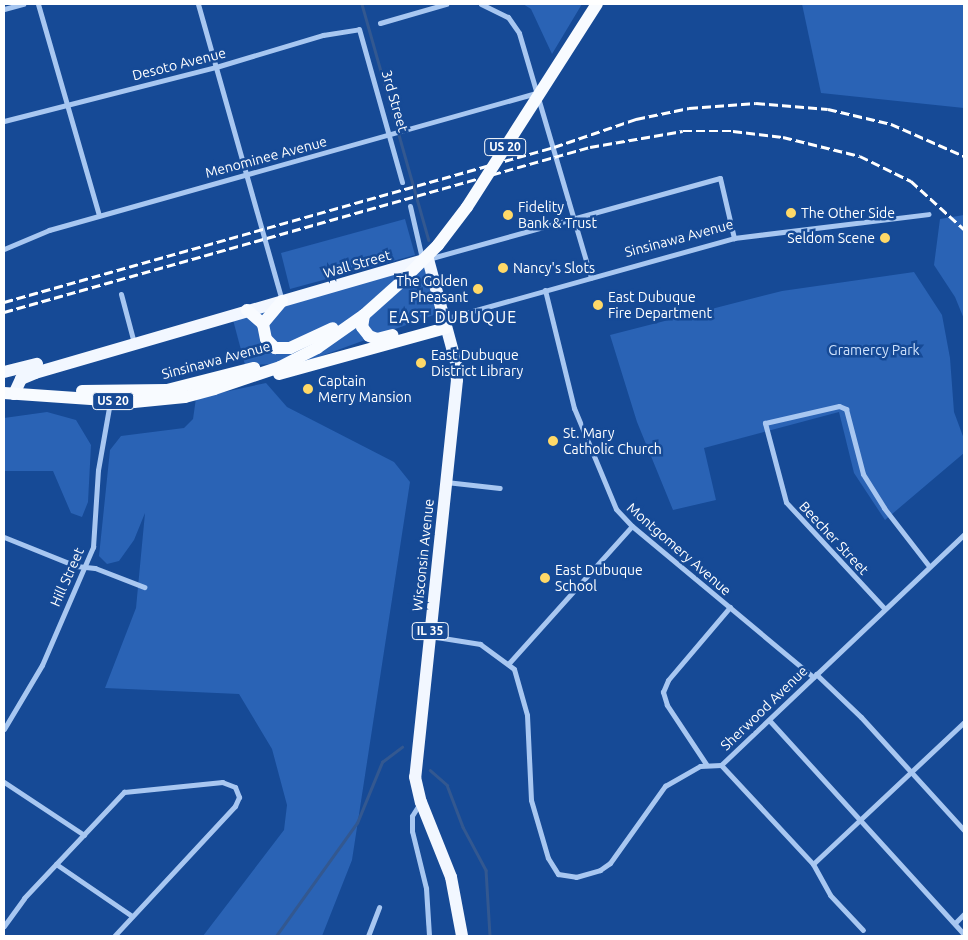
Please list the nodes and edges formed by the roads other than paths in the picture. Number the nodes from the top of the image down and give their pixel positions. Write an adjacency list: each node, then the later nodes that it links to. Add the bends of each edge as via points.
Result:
1 (23, 4): 7 (street)
2 (38, 4): 12 (street)
3 (198, 4): 10 (street)
4 (446, 4): 8 (street)
5 (481, 4): 11 (street, via 491,7 514,24)
6 (597, 4): 27 (highway, US 20, bridge, via 467,207 438,245)
7 (4, 9)
8 (380, 23)
9 (358, 29): 10 (street, Desoto Avenue, via 323,35); 14 (street, 3rd Street)
10 (216, 67): 12 (street, Desoto Avenue); 15 (street)
11 (536, 93): 14 (street, Menominee Avenue); 20 (street)
12 (67, 103): 13 (street, Desoto Avenue); 19 (street)
13 (4, 121)
14 (392, 134): 15 (street, Menominee Avenue); 16 (street, 3rd Street)
15 (246, 174): 19 (street, Menominee Avenue); 28 (street)
16 (402, 182)
17 (410, 206): 23 (street, via 421,254)
18 (929, 214): 21 (street, Sinsinawa Avenue)
19 (99, 215): 22 (street, Menominee Avenue, via 31,235)
20 (574, 219): 21 (street, Wall Street, via 720,178); 23 (street, Wall Street); 24 (street)
21 (734, 238): 24 (street, Sinsinawa Avenue)
22 (4, 249)
23 (428, 259): 28 (main road, Wall Street); 32 (main road, IL 35)
24 (591, 278): 25 (street, Sinsinawa Avenue)
25 (545, 290): 32 (street, Sinsinawa Avenue); 42 (street, Montgomery Avenue, via 566,385 580,424 611,498)
26 (122, 294): 34 (street)
27 (378, 300): 30 (highway, Sinsinawa Avenue / US 20); 33 (highway, Sinsinawa Avenue / US 20)
28 (282, 301): 29 (main road, Wall Street); 31 (highway)
29 (247, 310): 31 (highway); 34 (main road, Wall Street)
30 (364, 315): 32 (highway, via 362,327 369,336 377,338); 37 (highway, Sinsinawa Avenue / US 20, via 293,361)
31 (262, 324): 33 (highway, via 266,339 280,350)
32 (444, 324): 37 (highway, via 274,376); 40 (main road, Wisconsin Avenue / IL 35, via 457,371)
33 (333, 328): 39 (highway, Sinsinawa Avenue / US 20, via 283,358 246,371 167,390)
34 (134, 343): 35 (main road, Wall Street)
35 (66, 363): 36 (main road, via 52,360); 38 (main road, Wall Street, via 28,375)
36 (4, 372)
37 (220, 387): 39 (highway, Sinsinawa Avenue / US 20, via 159,401)
38 (9, 390): 39 (highway, Sinsinawa Avenue / US 20)
39 (111, 397): 45 (street, Hill Street, via 98,470 95,540)
40 (446, 482): 41 (street); 50 (main road, Wisconsin Avenue / IL 35)
41 (500, 488)
42 (632, 526): 48 (street, Montgomery Avenue); 51 (street)
43 (964, 534): 46 (street, Sherwood Avenue)
44 (4, 537): 45 (street, via 76,566)
45 (84, 565): 47 (street); 55 (street, Hill Street, via 42,665)
46 (929, 566): 49 (street, Sherwood Avenue); 49 (street, Beecher Street, via 884,508 863,474 846,409 838,406 765,423 786,502)
47 (144, 587)
48 (730, 607): 52 (street, Montgomery Avenue); 56 (street, via 668,680 664,692 668,705)
49 (884, 608): 52 (street, Sherwood Avenue)
50 (430, 636): 51 (street, via 480,644); 60 (main road, Wisconsin Avenue / IL 35, via 414,761)
51 (509, 663): 56 (street, via 516,672 525,705 531,800 548,858 558,874 576,877 605,868 665,786)
52 (814, 675): 53 (street, Sherwood Avenue); 58 (street, Montgomery Avenue, via 861,717)
53 (769, 720): 57 (street, Sherwood Avenue); 61 (street)
54 (964, 722): 58 (street)
55 (4, 728)
56 (706, 764): 57 (street, Sherwood Avenue)
57 (721, 765): 65 (street)
58 (912, 774): 61 (street); 62 (street, Montgomery Avenue)
59 (4, 782): 63 (street)
60 (421, 802): 75 (street, via 412,816 412,831 426,888); 76 (main road, Wisconsin Avenue / IL 35, via 449,869)
61 (860, 821): 65 (street); 69 (street)
62 (964, 830)
63 (84, 835): 64 (street); 68 (street, via 117,798 129,790 222,782 232,785 239,793 235,806)
64 (56, 864): 68 (street); 70 (street)
65 (814, 864): 71 (street, via 826,890)
66 (379, 907): 74 (street)
67 (964, 914): 69 (street)
68 (132, 916): 73 (street)
69 (954, 923): 72 (street)
70 (4, 926)
71 (863, 930)
72 (964, 934)
73 (114, 936)
74 (368, 936)
75 (429, 936)
76 (462, 936)

